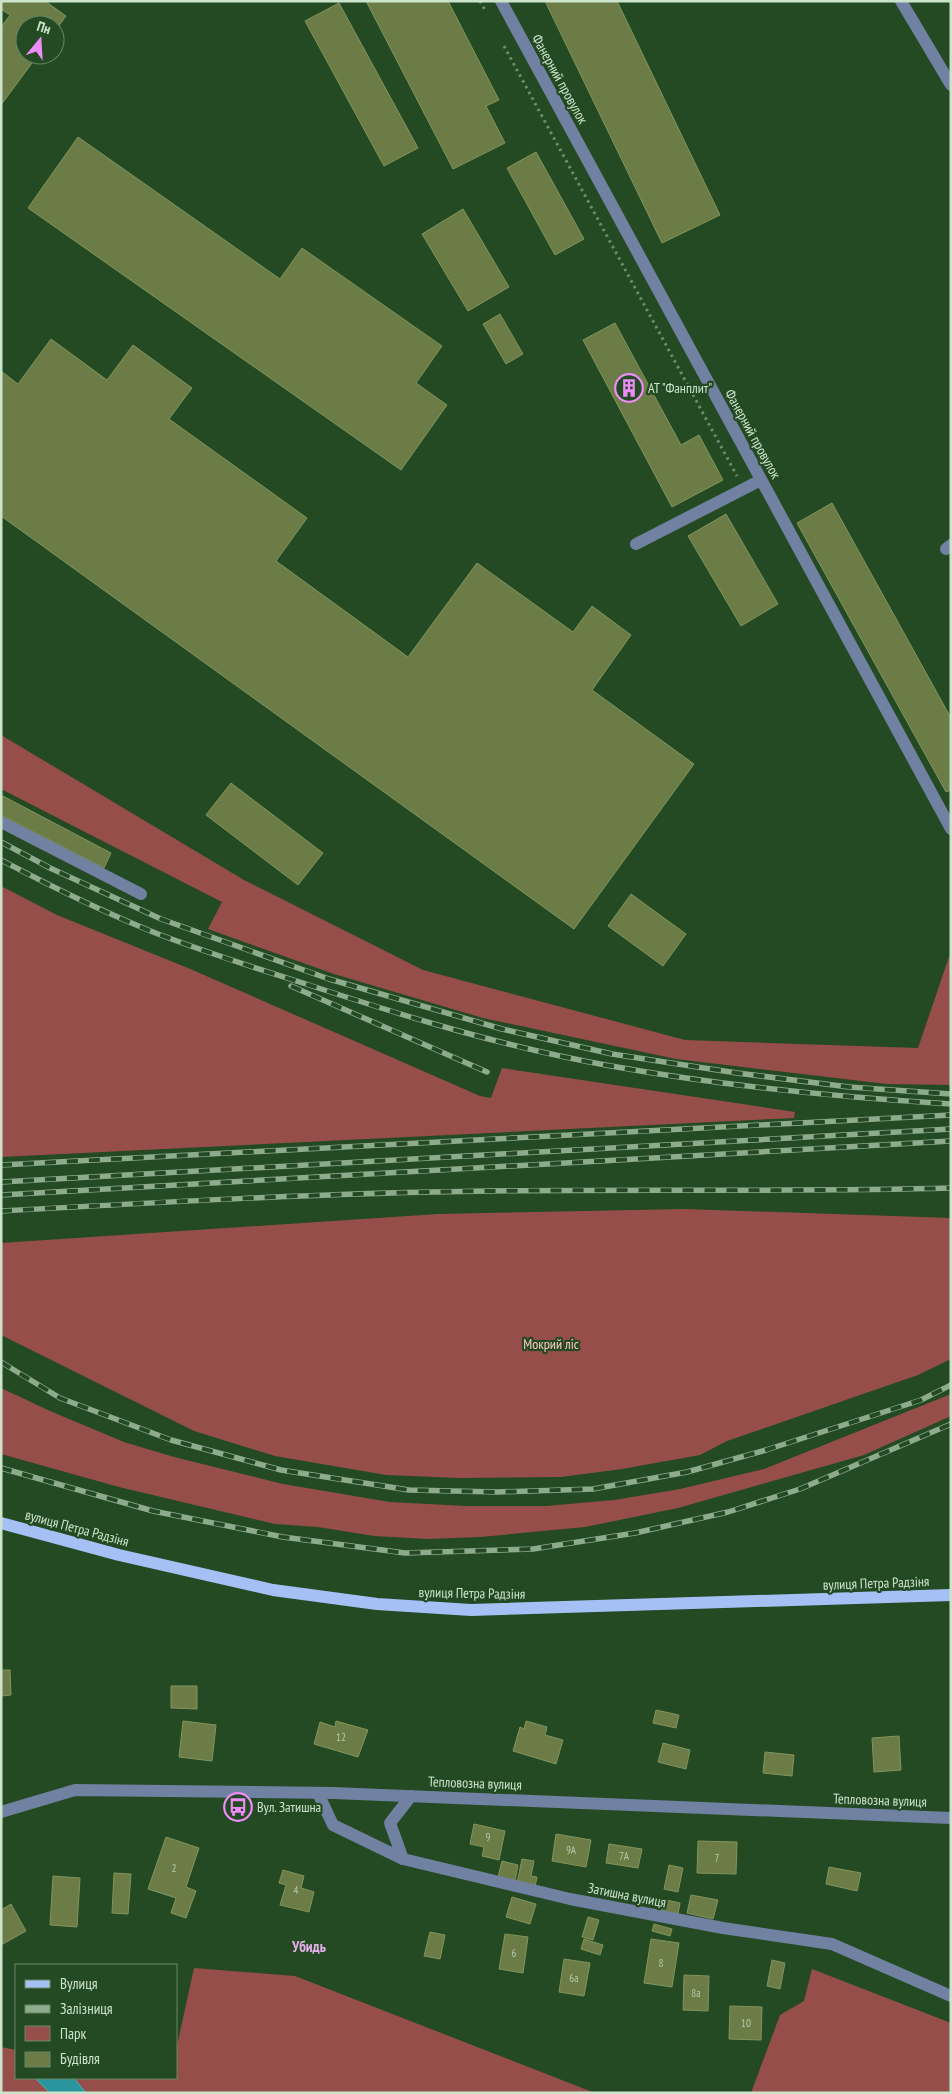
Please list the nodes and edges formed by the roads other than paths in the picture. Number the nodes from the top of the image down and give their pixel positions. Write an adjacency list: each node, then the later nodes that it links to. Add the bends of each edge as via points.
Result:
1 (501, 1): 4 (street, Фанерний провулок)
2 (901, 1): 3 (street)
3 (951, 85)
4 (761, 480): 5 (street); 7 (street, Фанерний провулок)
5 (636, 544)
6 (1, 822): 8 (street)
7 (951, 829)
8 (140, 894)
9 (1, 1524): 10 (main road, вулиця Петра Радзіня, via 273,1590 377,1604 471,1610)
10 (951, 1595)
11 (318, 1793): 12 (street, Тепловозна вулиця); 13 (street, Тепловозна вулиця, via 75,1790); 15 (street, Затишна вулиця, via 332,1825)
12 (411, 1796): 14 (street, Тепловозна вулиця); 15 (street, via 390,1823)
13 (1, 1812)
14 (951, 1818)
15 (403, 1859): 16 (street, Затишна вулиця, via 570,1899 723,1928 832,1944)
16 (951, 1996)

